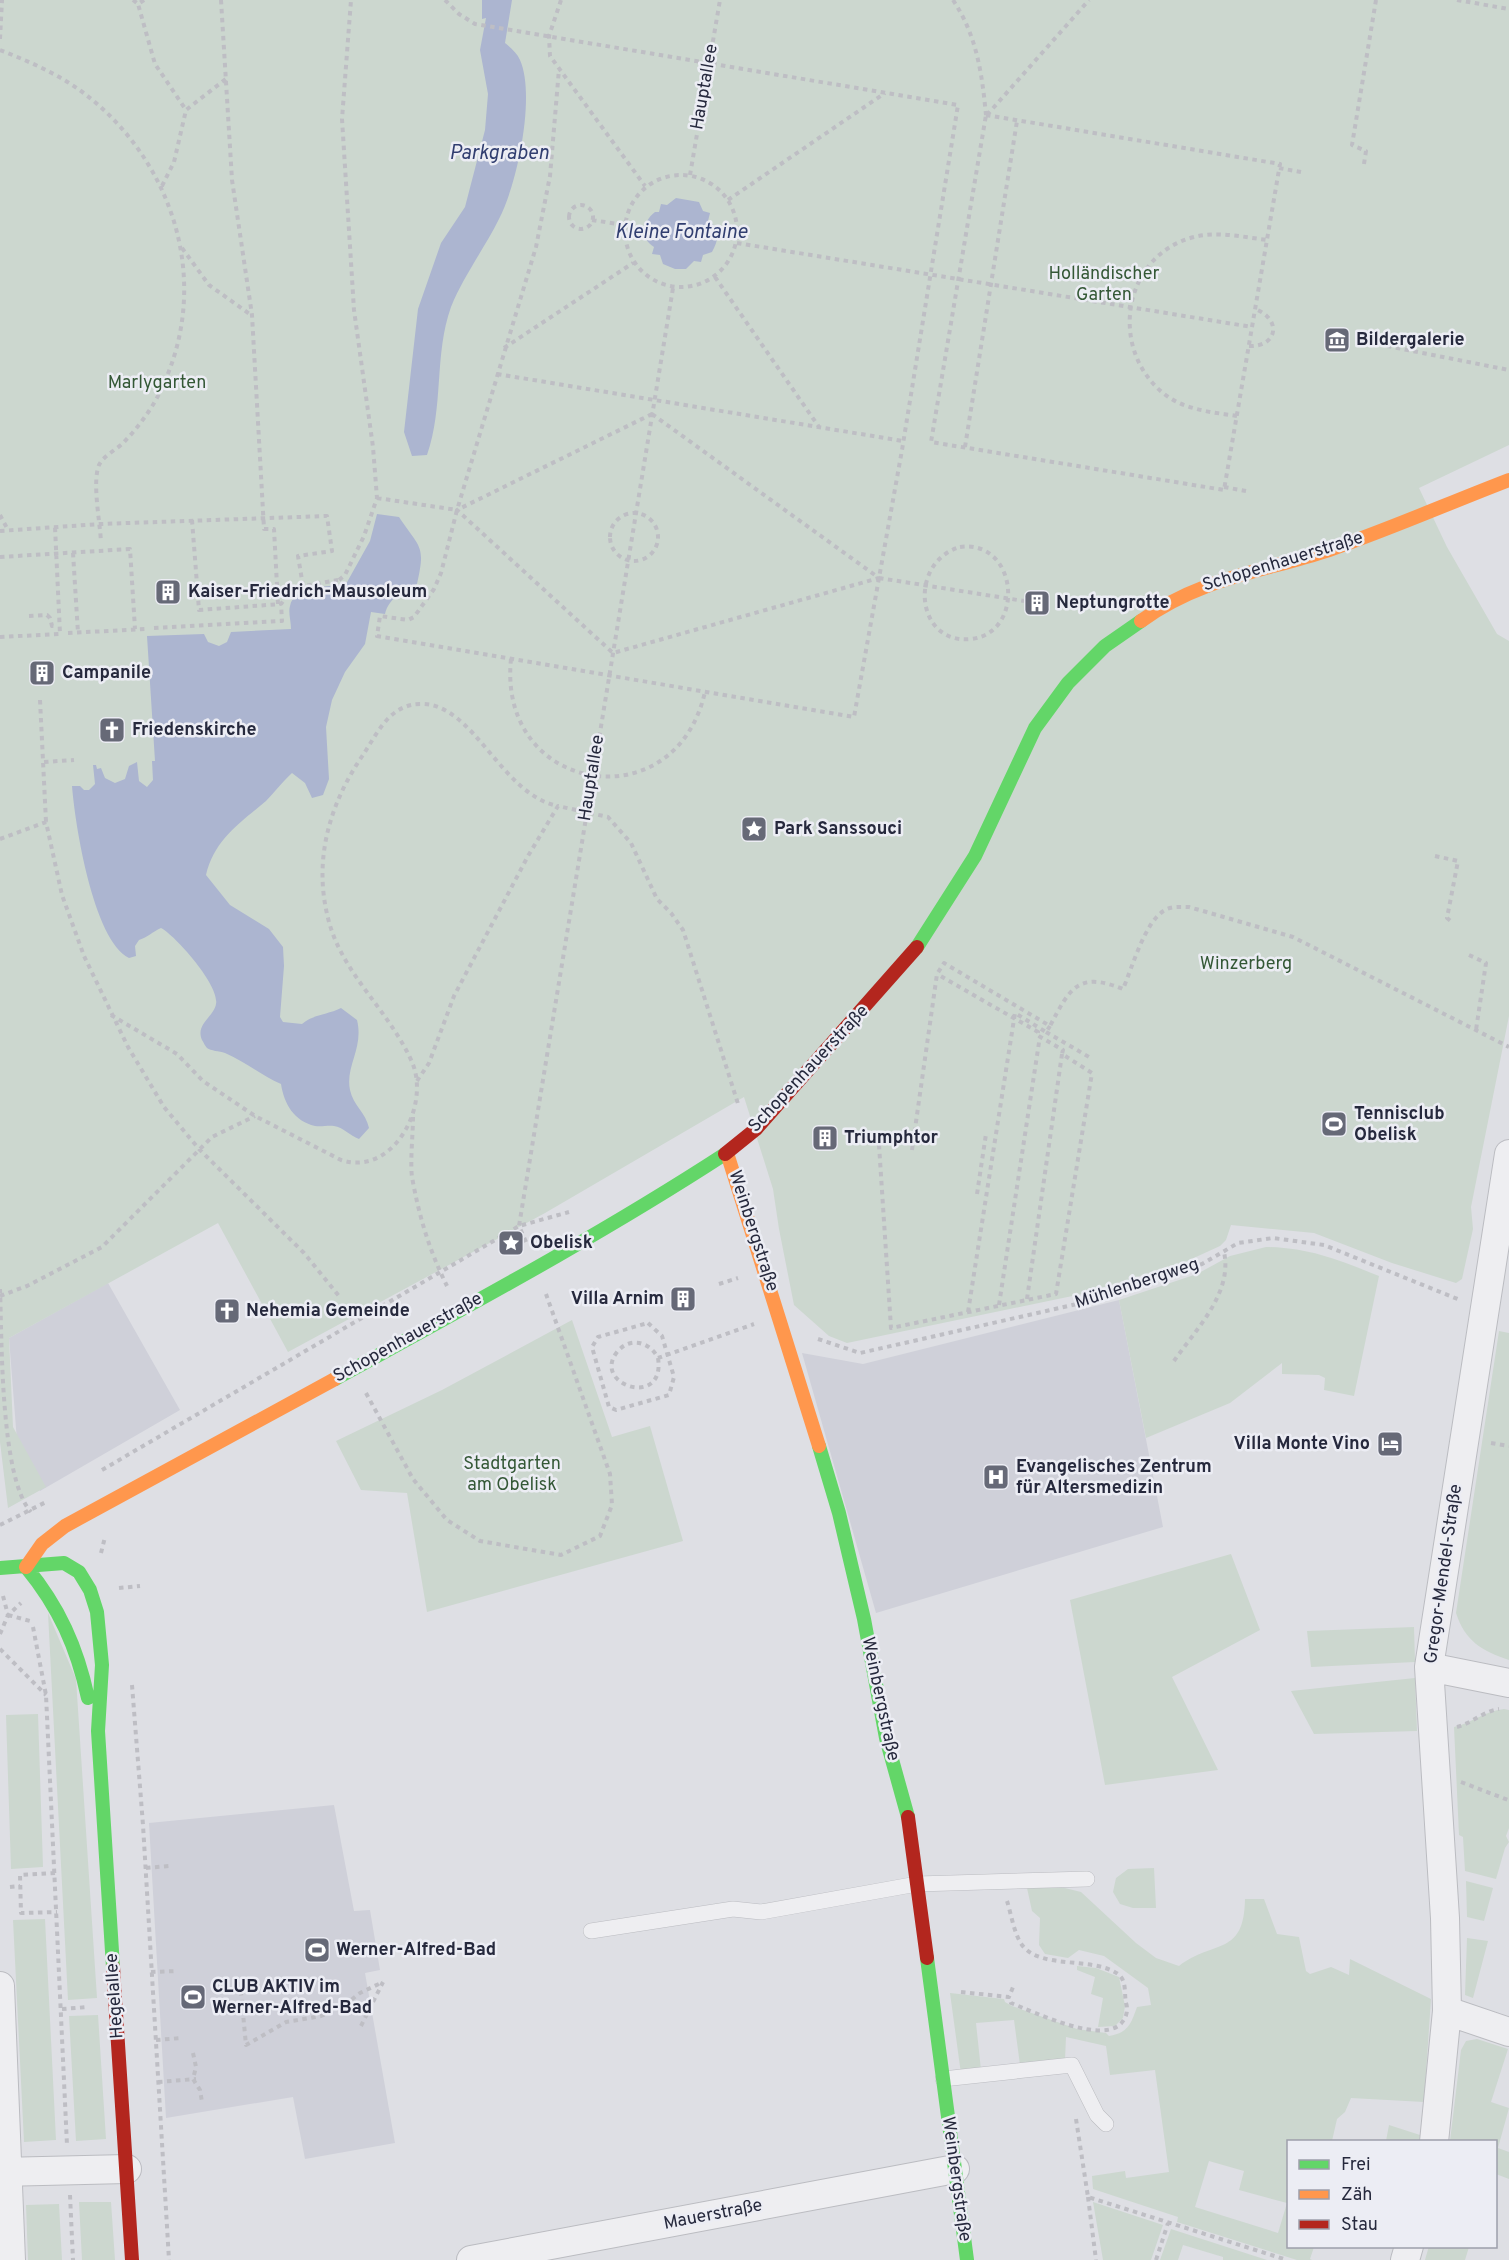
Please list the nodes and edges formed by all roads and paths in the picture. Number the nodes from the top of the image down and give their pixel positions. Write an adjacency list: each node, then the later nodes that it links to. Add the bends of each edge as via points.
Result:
1 (2, 0): 17 (path)
2 (133, 0): 14 (path)
3 (144, 0): 14 (path)
4 (221, 0): 21 (path)
5 (351, 0): 62 (path, via 342,119 354,310)
6 (445, 0): 16 (path, via 475,24)
7 (561, 0): 16 (path)
8 (720, 0): 19 (path, Hauptallee)
9 (953, 0): 24 (path, via 974,40)
10 (1089, 0): 24 (path)
11 (1376, 0): 26 (path, via 1352,145 1366,151)
12 (1456, 0): 13 (path)
13 (1470, 1): 15 (path)
14 (138, 4): 23 (path, via 155,64)
15 (1509, 9)
16 (549, 36): 19 (path); 20 (path, via 550,56)
17 (0, 39)
18 (0, 50): 30 (path, via 60,77 98,104 136,145)
19 (710, 63): 22 (path); 29 (path, Hauptallee)
20 (559, 69): 31 (path); 50 (path, via 555,140 544,210)
21 (227, 78): 23 (path); 46 (path, via 232,180)
22 (885, 93): 32 (path); 39 (path, via 958,105)
23 (186, 110): 30 (path, via 174,162)
24 (986, 116): 25 (path); 41 (path)
25 (1017, 121): 27 (path, via 1280,164); 42 (path)
26 (1364, 164)
27 (1279, 168): 28 (path); 35 (path)
28 (1301, 172)
29 (690, 175): 31 (path, via 666,176); 32 (path, via 712,183)
30 (162, 186): 37 (path)
31 (645, 186): 34 (path, via 630,204)
32 (729, 200): 36 (path, via 737,221)
33 (592, 220): 33 (path, via 590,209 581,205 569,214 571,225 581,229); 34 (path)
34 (624, 225): 38 (path)
35 (1267, 240): 44 (path, via 1208,234 1174,245 1144,271); 45 (path)
36 (736, 243): 39 (path); 40 (path, via 728,262)
37 (181, 246): 46 (path, via 209,285); 68 (path, via 183,311 174,357 146,416 99,465)
38 (633, 263): 43 (path, via 650,279); 50 (path)
39 (930, 275): 41 (path); 57 (path)
40 (715, 277): 43 (path, via 695,286); 56 (path)
41 (959, 280): 42 (path); 58 (path, via 932,442)
42 (991, 285): 44 (path); 58 (path)
43 (672, 288): 53 (path, Hauptallee)
44 (1130, 308): 47 (path); 55 (path, via 1132,348 1151,381 1178,402)
45 (1255, 309): 47 (path); 48 (path, via 1266,313 1274,331 1269,341)
46 (252, 315): 66 (path)
47 (1252, 327): 48 (path)
48 (1249, 346): 55 (path)
49 (1387, 346): 51 (path)
50 (504, 348): 52 (path)
51 (1509, 370)
52 (497, 374): 53 (path); 63 (path)
53 (654, 400): 54 (path, Hauptallee); 56 (path)
54 (652, 414): 63 (path); 64 (path, Hauptallee); 77 (path)
55 (1237, 416): 60 (path)
56 (819, 428): 57 (path)
57 (903, 441): 77 (path)
58 (965, 447): 60 (path)
59 (1509, 480): 126 (main road, Schopenhauerstraße, via 1328,550 1188,592 1105,646 1068,683 1035,728 975,856 908,959 776,1109)
60 (1224, 487): 61 (path)
61 (1246, 491)
62 (376, 498): 63 (path); 79 (path, via 364,536 345,575 339,580)
63 (457, 510): 93 (path); 94 (path, via 448,554 434,589 414,617 408,620 380,616 377,636)
64 (636, 513): 76 (path, Hauptallee); 76 (path, via 620,516 609,537 614,552); 76 (path, via 644,514 655,525 658,541 644,559)
65 (0, 515): 70 (path)
66 (264, 519): 67 (path); 79 (path, via 327,516 332,551 298,556); 82 (path, via 264,529 274,529)
67 (192, 520): 68 (path); 83 (path, via 199,610)
68 (100, 524): 69 (path); 72 (path)
69 (54, 527): 70 (path); 74 (path)
70 (8, 530): 71 (path)
71 (0, 531)
72 (101, 542)
73 (73, 552): 74 (path); 88 (path, via 130,549); 91 (path)
74 (56, 553): 75 (path); 92 (path, via 60,634)
75 (0, 557)
76 (628, 561): 93 (path, Hauptallee)
77 (879, 578): 78 (path); 93 (path); 96 (path, via 854,717)
78 (926, 585): 80 (path); 80 (path, via 931,569 945,553 974,547 988,552 1002,566 1008,579); 80 (path, via 924,601 931,621 946,634 960,639 975,638 994,629 1005,613)
79 (303, 586): 82 (path, via 293,588)
80 (1008, 598): 81 (path)
81 (1024, 601)
82 (280, 604): 83 (path); 87 (path, via 282,621)
83 (219, 608): 84 (path)
84 (220, 615)
85 (29, 616): 86 (path, via 47,615)
86 (54, 625)
87 (154, 628)
88 (135, 629): 89 (path); 91 (path)
89 (146, 629)
90 (68, 633): 91 (path)
91 (78, 633)
92 (0, 637)
93 (613, 653): 95 (path, Hauptallee)
94 (510, 659): 95 (path); 100 (path, via 511,699 526,735 555,763)
95 (609, 676): 96 (path); 100 (path, Hauptallee)
96 (705, 692): 100 (path, via 692,729 667,758 631,774)
97 (40, 700): 99 (path)
98 (74, 760): 99 (path)
99 (44, 762): 103 (path)
100 (593, 777): 102 (path, Hauptallee)
101 (558, 806): 102 (path); 118 (path, via 454,996 429,1063); 118 (path, via 544,803 521,787 460,719 436,705 401,708 384,722 346,780 323,847 327,916 337,947 388,1020 413,1064)
102 (587, 812): 119 (path, via 608,817 622,831 637,853 657,899 683,930 740,1110); 132 (path, Hauptallee)
103 (46, 822): 104 (path); 109 (path, via 62,895)
104 (0, 839)
105 (1435, 856): 106 (path, via 1458,861 1447,918)
106 (1452, 922)
107 (1469, 955): 112 (path, via 1486,963)
108 (937, 974): 110 (path); 111 (path, via 944,963); 125 (path)
109 (111, 1015): 121 (path, via 177,1054 203,1081); 124 (path, via 164,1107)
110 (1014, 1019): 113 (path, via 1015,1013); 114 (path); 129 (path)
111 (1050, 1026): 112 (path, via 1064,999 1080,983 1104,981 1123,989 1155,919 1165,910 1189,907 1293,937); 113 (path)
112 (1476, 1030): 115 (path)
113 (1046, 1032): 117 (path)
114 (1040, 1036): 116 (path, via 1064,1050); 143 (path)
115 (1509, 1047)
116 (1062, 1054): 142 (path); 142 (path, via 1092,1073 1056,1294)
117 (1089, 1057)
118 (417, 1081): 120 (path)
119 (748, 1103)
120 (413, 1115): 121 (path, via 383,1156 366,1164 354,1164); 135 (path, via 412,1175 424,1235)
121 (255, 1116): 124 (path, via 226,1128)
122 (986, 1134): 128 (path)
123 (879, 1145): 146 (path, via 891,1328)
124 (199, 1149): 140 (path, via 102,1247); 141 (path, via 304,1252)
125 (912, 1150)
126 (728, 1153): 134 (main road, Schopenhauerstraße); 149 (main road, Weinbergstraße)
127 (1509, 1154): 144 (street, Gregor-Mendel-Straße)
128 (981, 1164): 129 (path); 130 (path)
129 (991, 1165): 146 (path)
130 (977, 1194)
131 (577, 1209): 132 (path)
132 (519, 1226): 134 (path); 135 (path)
133 (1224, 1252): 144 (path, Mühlenbergweg, via 1255,1239 1307,1241); 149 (path, Mühlenbergweg, via 1086,1302 861,1353); 152 (path, via 1226,1270 1214,1304)
134 (535, 1267): 145 (main road, Schopenhauerstraße)
135 (439, 1270): 145 (path); 148 (path)
136 (740, 1277): 137 (path)
137 (719, 1284)
138 (0, 1289): 140 (path)
139 (545, 1292): 153 (path, via 610,1474 612,1505 600,1536 561,1555 480,1541 447,1520 413,1479)
140 (0, 1296): 158 (path, via 8,1438 16,1481)
141 (339, 1296)
142 (1027, 1300): 143 (path)
143 (999, 1305): 146 (path)
144 (1484, 1306): 171 (street, Gregor-Mendel-Straße)
145 (459, 1311): 153 (main road, Schopenhauerstraße)
146 (968, 1312)
147 (350, 1314): 148 (path)
148 (354, 1321): 156 (path)
149 (782, 1321): 150 (path); 186 (main road, Weinbergstraße, via 839,1513 886,1738 907,1810)
150 (667, 1355): 150 (path, via 674,1377 669,1395 616,1410 609,1407 592,1347 598,1337 648,1323 662,1336); 151 (path)
151 (658, 1359): 151 (path, via 649,1345 634,1342 621,1347 612,1368 617,1380 627,1388 644,1388 659,1371)
152 (1174, 1361)
153 (353, 1369): 162 (main road, Schopenhauerstraße, via 65,1526 42,1544)
154 (1481, 1441): 155 (path)
155 (1509, 1446)
156 (101, 1471)
157 (50, 1499): 158 (path)
158 (30, 1511): 159 (path)
159 (0, 1525)
160 (107, 1534): 161 (path)
161 (100, 1556)
162 (26, 1567): 163 (main road); 178 (main road, Hegelallee, via 67,1624 80,1655); 178 (main road, Hegelallee, via 49,1561 66,1564 78,1570 86,1581 101,1639 104,1678)
163 (0, 1568)
164 (140, 1586): 165 (path)
165 (119, 1587)
166 (3, 1591): 168 (path)
167 (26, 1599): 168 (path)
168 (8, 1615): 169 (path); 173 (path, via 32,1621)
169 (0, 1634)
170 (0, 1649): 173 (path)
171 (1429, 1668): 174 (street); 177 (street, Gregor-Mendel-Straße)
172 (132, 1681): 182 (path)
173 (46, 1695): 175 (path)
174 (1507, 1696): 177 (path, via 1467,1724)
175 (48, 1722): 176 (path); 183 (path)
176 (53, 1722)
177 (1432, 1728): 179 (street, Gregor-Mendel-Straße)
178 (98, 1731): 214 (main road, Hegelallee)
179 (1436, 1780): 180 (path, via 1456,1780); 200 (street, Gregor-Mendel-Straße)
180 (1509, 1799)
181 (169, 1866): 182 (path)
182 (146, 1868): 192 (path)
183 (55, 1873): 187 (path, via 20,1875); 189 (path)
184 (1087, 1879): 185 (lane)
185 (1005, 1881): 186 (lane); 197 (path, via 1022,1945 1050,1960 1084,1963 1115,1972 1124,1982 1126,2016 1110,2030 1088,2029 1011,2003)
186 (917, 1884): 190 (lane, via 761,1912 733,1909); 195 (main road, Weinbergstraße)
187 (20, 1886): 188 (path); 189 (path, via 21,1913)
188 (10, 1887)
189 (57, 1912): 199 (path)
190 (591, 1931)
191 (177, 1971): 192 (path)
192 (151, 1972): 204 (path)
193 (240, 1982): 201 (path, via 246,2044 286,2022 321,2016 342,2007 383,1982)
194 (0, 1986): 216 (street)
195 (930, 1986): 197 (path); 207 (main road, Weinbergstraße)
196 (1012, 1987): 197 (path)
197 (1009, 1997)
198 (97, 2007): 199 (path)
199 (62, 2009): 213 (path)
200 (1447, 2011): 202 (street); 212 (street, Gregor-Mendel-Straße)
201 (361, 2026)
202 (1509, 2032)
203 (182, 2038): 204 (path)
204 (156, 2040): 208 (path)
205 (193, 2053): 206 (path)
206 (195, 2079): 208 (path); 209 (path)
207 (943, 2079): 211 (lane, via 1072,2065 1097,2115); 215 (main road, Weinbergstraße)
208 (158, 2082): 223 (path)
209 (202, 2102)
210 (1074, 2109): 218 (path)
211 (1106, 2124)
212 (1434, 2140)
213 (67, 2147)
214 (127, 2169): 216 (street); 222 (main road, Hegelallee)
215 (955, 2169): 224 (street, Mauerstraße); 225 (main road, Weinbergstraße)
216 (4, 2172): 220 (street)
217 (69, 2186): 221 (path)
218 (1088, 2197): 219 (path); 226 (path)
219 (1168, 2223): 227 (path); 228 (path)
220 (11, 2260)
221 (73, 2260)
222 (132, 2260)
223 (169, 2260)
224 (471, 2260)
225 (967, 2260)
226 (1096, 2260)
227 (1156, 2260)
228 (1287, 2260)

